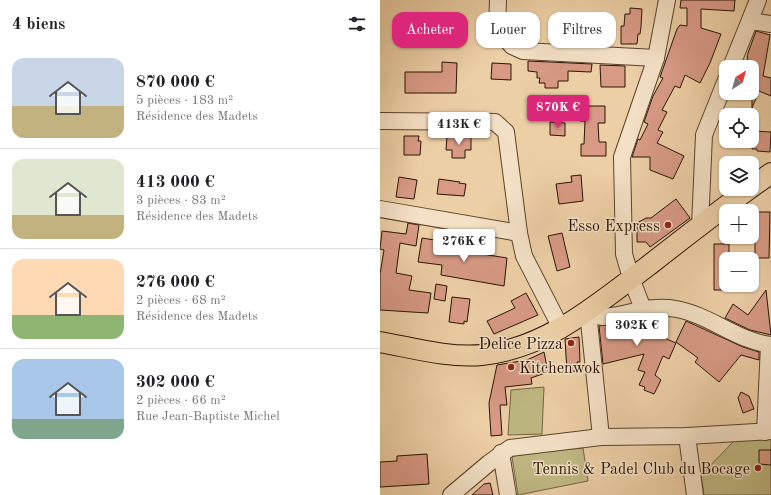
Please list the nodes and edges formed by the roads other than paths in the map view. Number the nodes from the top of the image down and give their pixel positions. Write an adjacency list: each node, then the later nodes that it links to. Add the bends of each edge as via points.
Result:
1 (498, 0): 6 (street, via 497,29 512,46 523,51)
2 (667, 0): 6 (street)
3 (758, 0): 4 (street)
4 (750, 21): 5 (street); 7 (street)
5 (771, 24)
6 (656, 58): 16 (street, via 622,157 624,254)
7 (734, 60)
8 (719, 98): 14 (street, via 704,135)
9 (380, 121): 15 (street, via 496,122 506,132)
10 (771, 173): 11 (main road)
11 (759, 182)
12 (741, 196): 14 (main road)
13 (380, 209): 15 (street)
14 (700, 226): 16 (main road)
15 (519, 233): 19 (street, via 524,256)
16 (631, 278): 17 (street); 18 (main road)
17 (643, 309): 18 (street, via 601,317); 21 (street, via 662,307 692,312 743,337)
18 (588, 312): 19 (main road); 24 (street)
19 (561, 328): 20 (main road, via 529,344 481,355 462,356)
20 (380, 342)
21 (770, 345): 22 (street)
22 (768, 432): 23 (street)
23 (687, 436): 24 (street); 28 (street)
24 (601, 437): 25 (street, via 510,448)
25 (501, 453): 26 (street); 27 (street)
26 (451, 495)
27 (508, 495)
28 (695, 495)

